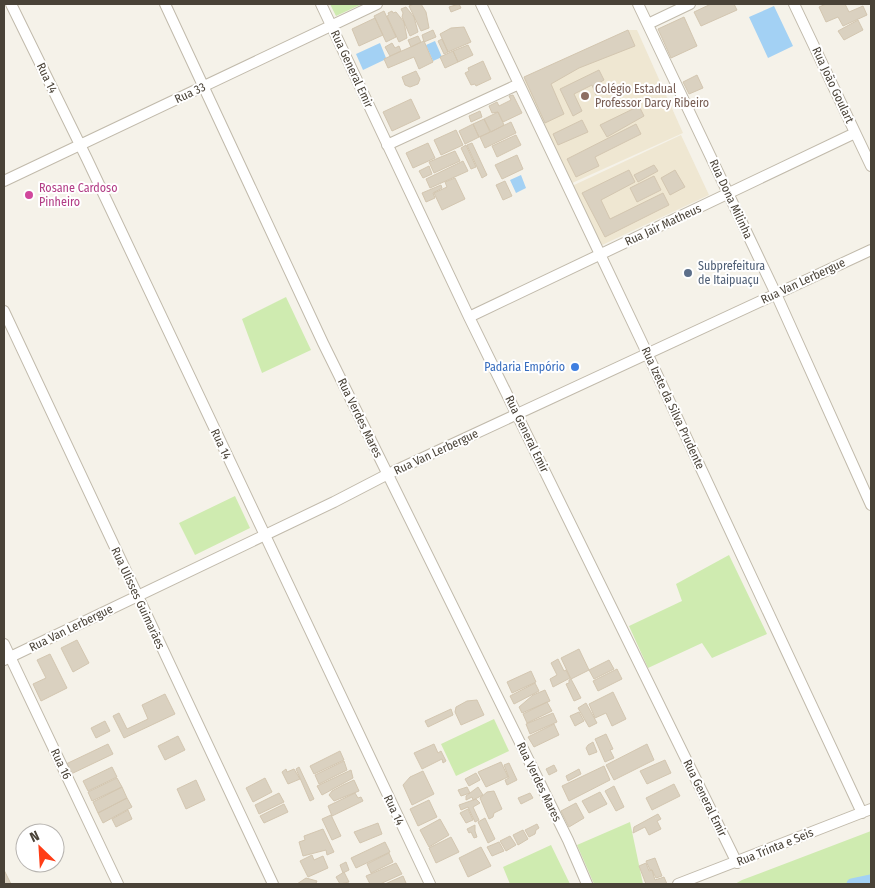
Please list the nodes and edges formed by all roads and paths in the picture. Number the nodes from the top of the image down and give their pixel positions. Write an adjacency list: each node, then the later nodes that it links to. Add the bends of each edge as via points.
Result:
1 (11, 4): 15 (street, Rua 14)
2 (164, 4): 12 (street, Rua Verdes Mares)
3 (321, 4): 10 (street, Rua General Emir)
4 (377, 4): 10 (street, Rua 33)
5 (481, 4): 11 (street, Rua Izete da Silva Prudente)
6 (638, 4): 9 (street, Rua Dona Milinha)
7 (690, 4): 9 (street)
8 (794, 4): 13 (street, Rua João Goulart)
9 (648, 24): 18 (street, Rua Dona Milinha)
10 (331, 25): 12 (street, Rua 33); 14 (street, Rua General Emir)
11 (519, 84): 14 (street); 20 (street, Rua Izete da Silva Prudente)
12 (204, 86): 15 (street, Rua 33); 26 (street, Rua Verdes Mares, via 323,343)
13 (855, 133): 16 (street, Rua João Goulart); 18 (street, Rua Jair Matheus)
14 (388, 144): 23 (street, Rua General Emir)
15 (80, 145): 17 (street, Rua 33); 28 (street, Rua 14)
16 (871, 166)
17 (4, 181)
18 (728, 194): 20 (street, Rua Jair Matheus); 21 (street, Rua Dona Milinha)
19 (871, 250): 21 (street, Rua Van Lerbergue)
20 (600, 254): 23 (street, Rua Jair Matheus); 24 (street, Rua Izete da Silva Prudente)
21 (776, 294): 24 (street, Rua Van Lerbergue); 27 (street, Rua Dona Milinha)
22 (4, 311): 29 (street, Rua Ulisses Guimarães)
23 (469, 317): 25 (street, Rua General Emir)
24 (647, 353): 25 (street, Rua Van Lerbergue); 32 (street, Rua Izete da Silva Prudente)
25 (517, 414): 26 (street, Rua Van Lerbergue); 33 (street, Rua General Emir)
26 (388, 474): 28 (street, Rua Van Lerbergue); 37 (street, Rua Verdes Mares)
27 (871, 505)
28 (264, 535): 29 (street, Rua Van Lerbergue); 36 (street, Rua 14)
29 (137, 596): 31 (street, Rua Van Lerbergue); 35 (street, Rua Ulisses Guimarães)
30 (4, 644): 31 (street, Rua 16)
31 (7, 658): 34 (street, Rua 16)
32 (867, 811): 33 (street, Rua Trinta e Seis)
33 (737, 863): 38 (street, Rua Trinta e Seis)
34 (118, 884)
35 (273, 884)
36 (430, 884)
37 (587, 884)
38 (678, 884)

